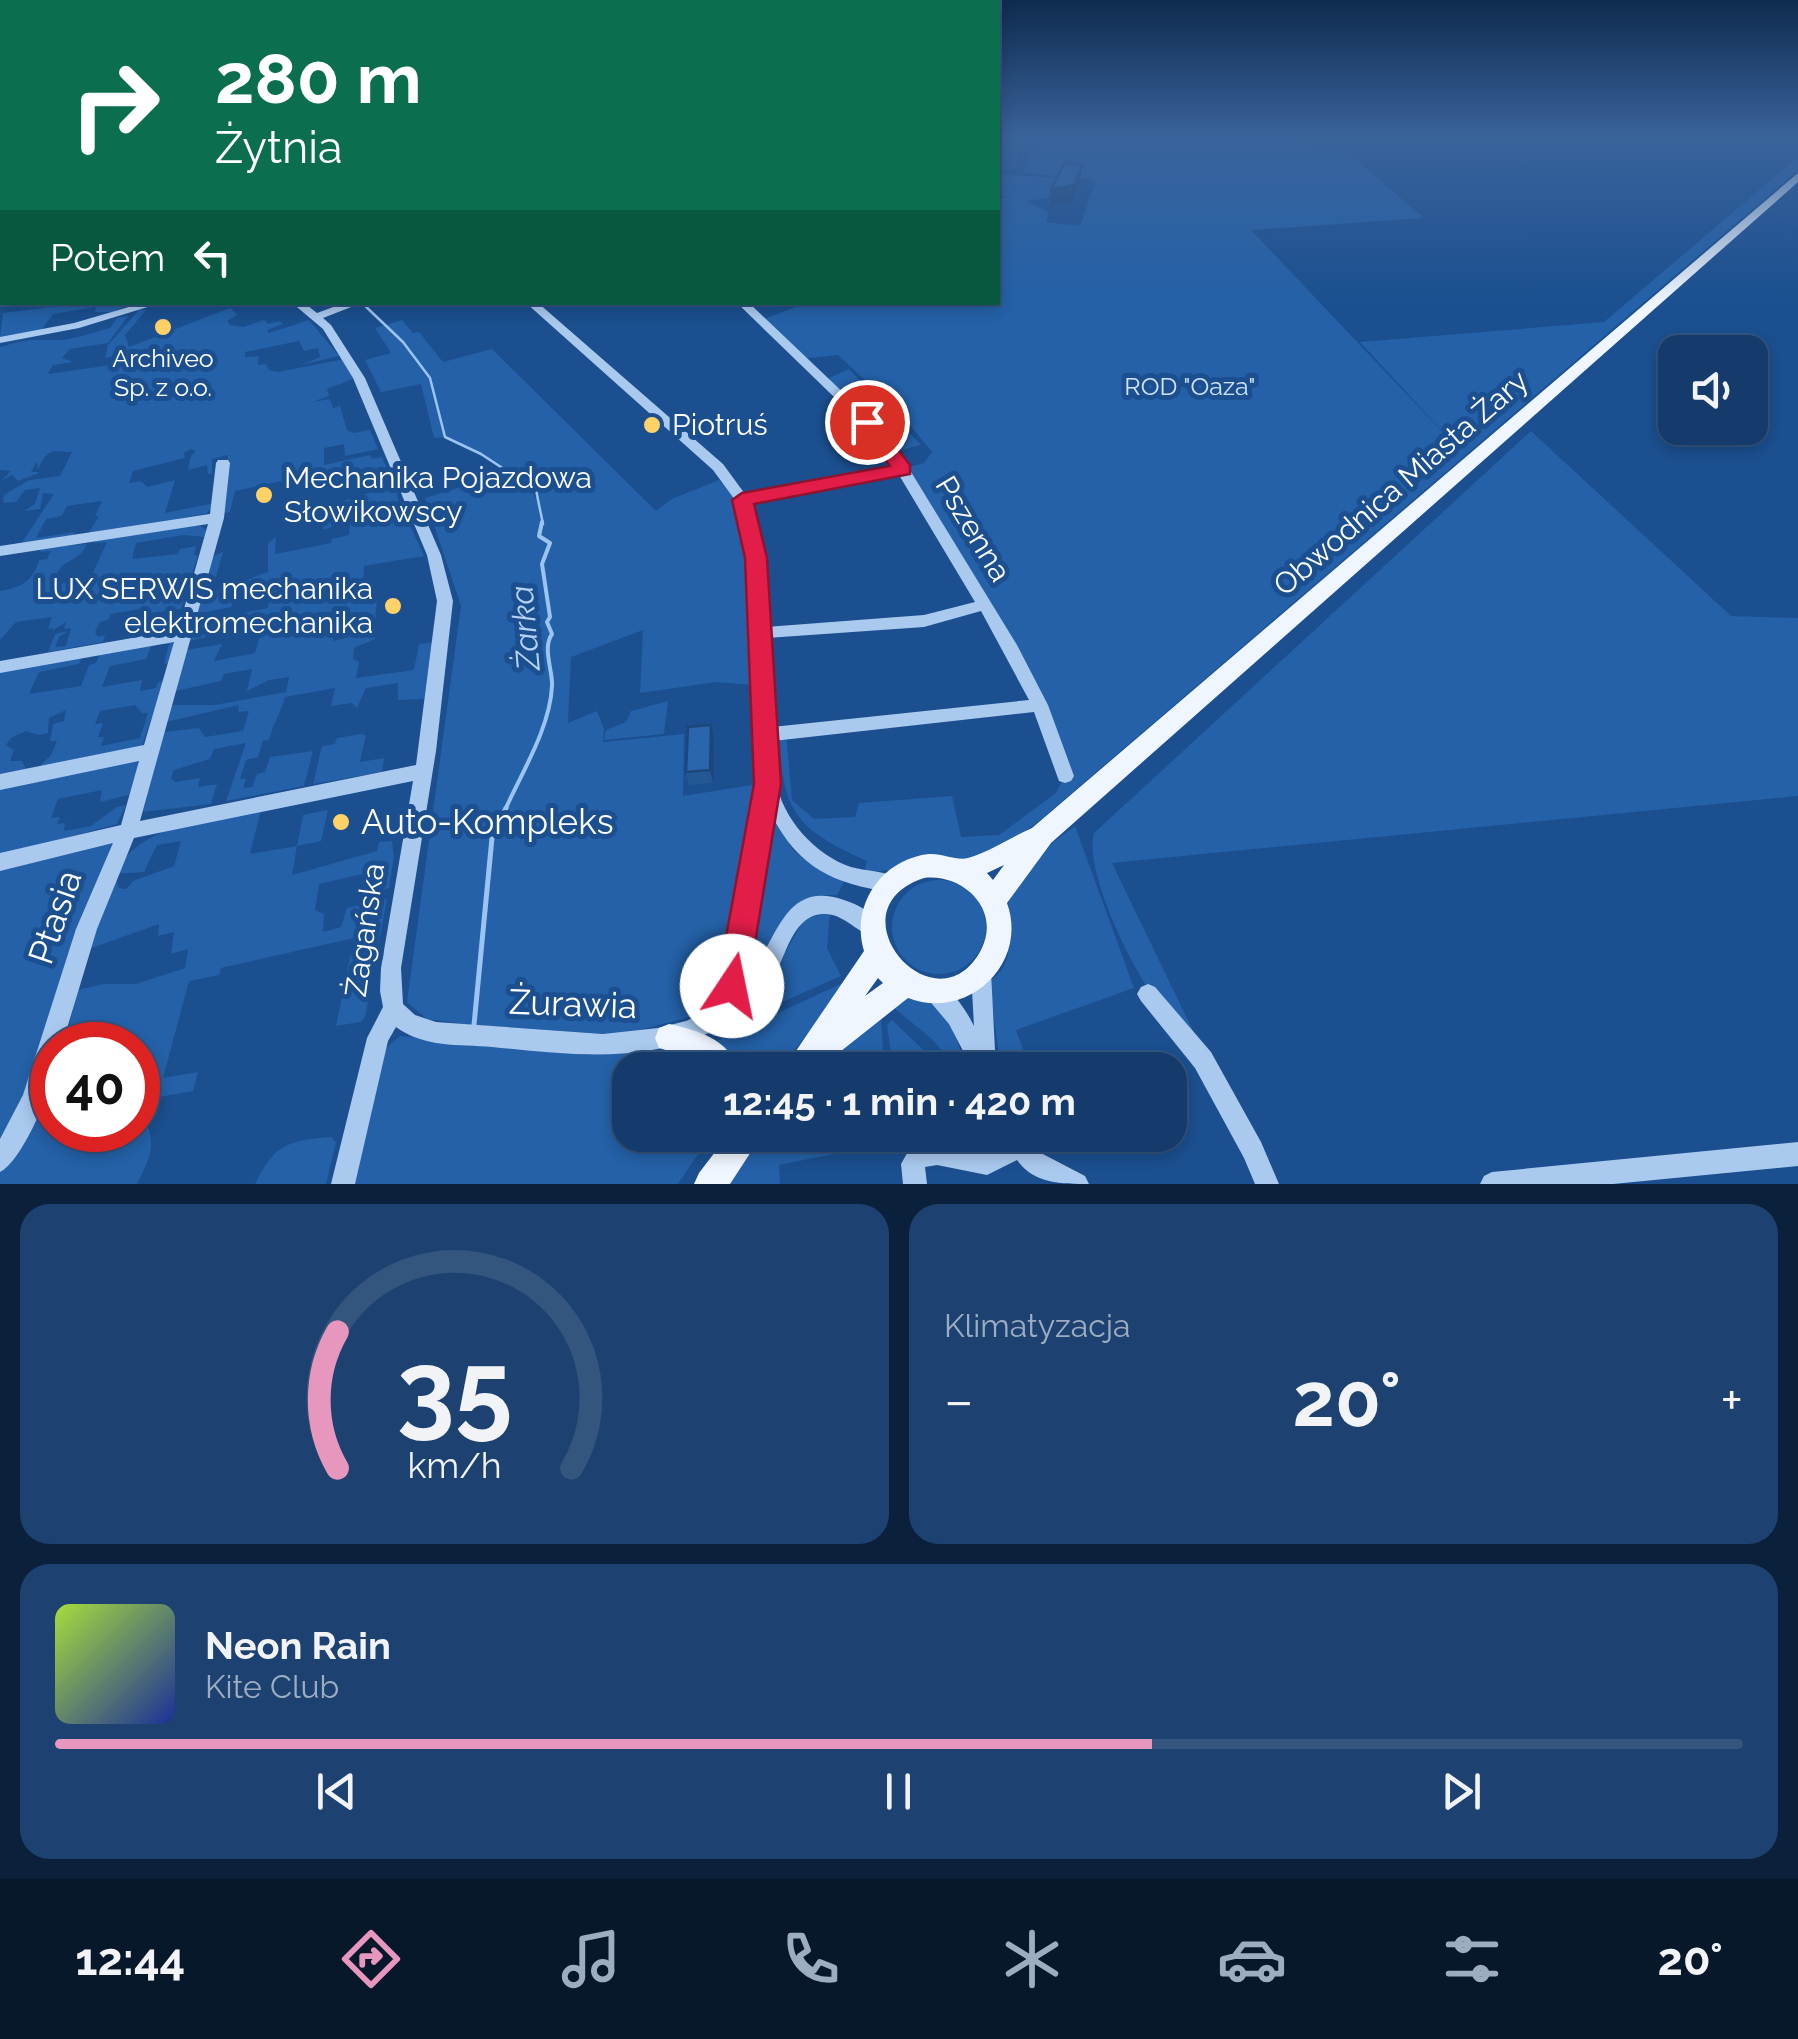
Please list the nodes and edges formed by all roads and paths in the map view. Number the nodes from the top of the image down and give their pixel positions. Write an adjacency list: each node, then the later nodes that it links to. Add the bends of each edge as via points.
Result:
1 (1779, 192): 26 (main road, Obwodnica Miasta Żary)
2 (148, 305): 8 (street)
3 (300, 305): 7 (street, Żagańska)
4 (351, 305): 7 (street)
5 (533, 305): 11 (street, via 704,454)
6 (744, 305): 10 (street, Pszenna, via 867,422)
7 (317, 317): 21 (street, Żagańska, via 346,356 386,435 442,587 444,620)
8 (0, 340)
9 (223, 462): 12 (street, Ptasia)
10 (903, 470): 11 (street); 14 (street, Pszenna)
11 (742, 500): 15 (street, via 754,541)
12 (217, 518): 13 (street); 16 (street, Ptasia)
13 (0, 551)
14 (984, 605): 15 (street, via 924,621); 18 (street, Pszenna)
15 (761, 633): 19 (street)
16 (185, 634): 17 (street); 20 (street, Ptasia)
17 (0, 667)
18 (1040, 706): 19 (street); 22 (street, Pszenna)
19 (766, 735): 24 (street)
20 (151, 751): 23 (street); 25 (street, Ptasia)
21 (424, 770): 25 (street); 35 (street, Żagańska, via 391,968)
22 (1065, 776)
23 (0, 782)
24 (768, 784): 29 (street, via 785,827 814,858); 36 (street)
25 (128, 832): 27 (street); 48 (street, Ptasia, via 92,911 31,1110)
26 (1042, 834): 28 (main road); 30 (main road)
27 (0, 862)
28 (962, 872): 29 (main road, via 930,866); 30 (main road)
29 (890, 883): 31 (main road, via 876,903)
30 (993, 901): 32 (main road, via 1000,938)
31 (875, 940): 33 (main road, via 893,973); 36 (street, Żurawia, via 852,911 834,904 807,908 785,929 755,984); 39 (main road)
32 (981, 972): 33 (main road, via 958,986); 42 (street)
33 (918, 985): 40 (main road); 41 (street, via 956,1016)
34 (1148, 994): 53 (street, via 1203,1060)
35 (394, 1009): 37 (street, Żurawia, via 408,1024 442,1032 592,1046); 49 (street, Żagańska, via 378,1038)
36 (723, 1014): 37 (street, Żurawia)
37 (670, 1038): 38 (main road)
38 (709, 1052)
39 (809, 1052)
40 (821, 1052)
41 (976, 1052)
42 (984, 1052)
43 (721, 1152): 50 (main road)
44 (734, 1152): 50 (main road)
45 (1000, 1152): 51 (street, via 987,1162 918,1156)
46 (1028, 1152): 52 (street, via 1050,1173)
47 (1798, 1154): 54 (street)
48 (0, 1160)
49 (344, 1184)
50 (709, 1184)
51 (914, 1184)
52 (1077, 1184)
53 (1267, 1184)
54 (1492, 1184)

